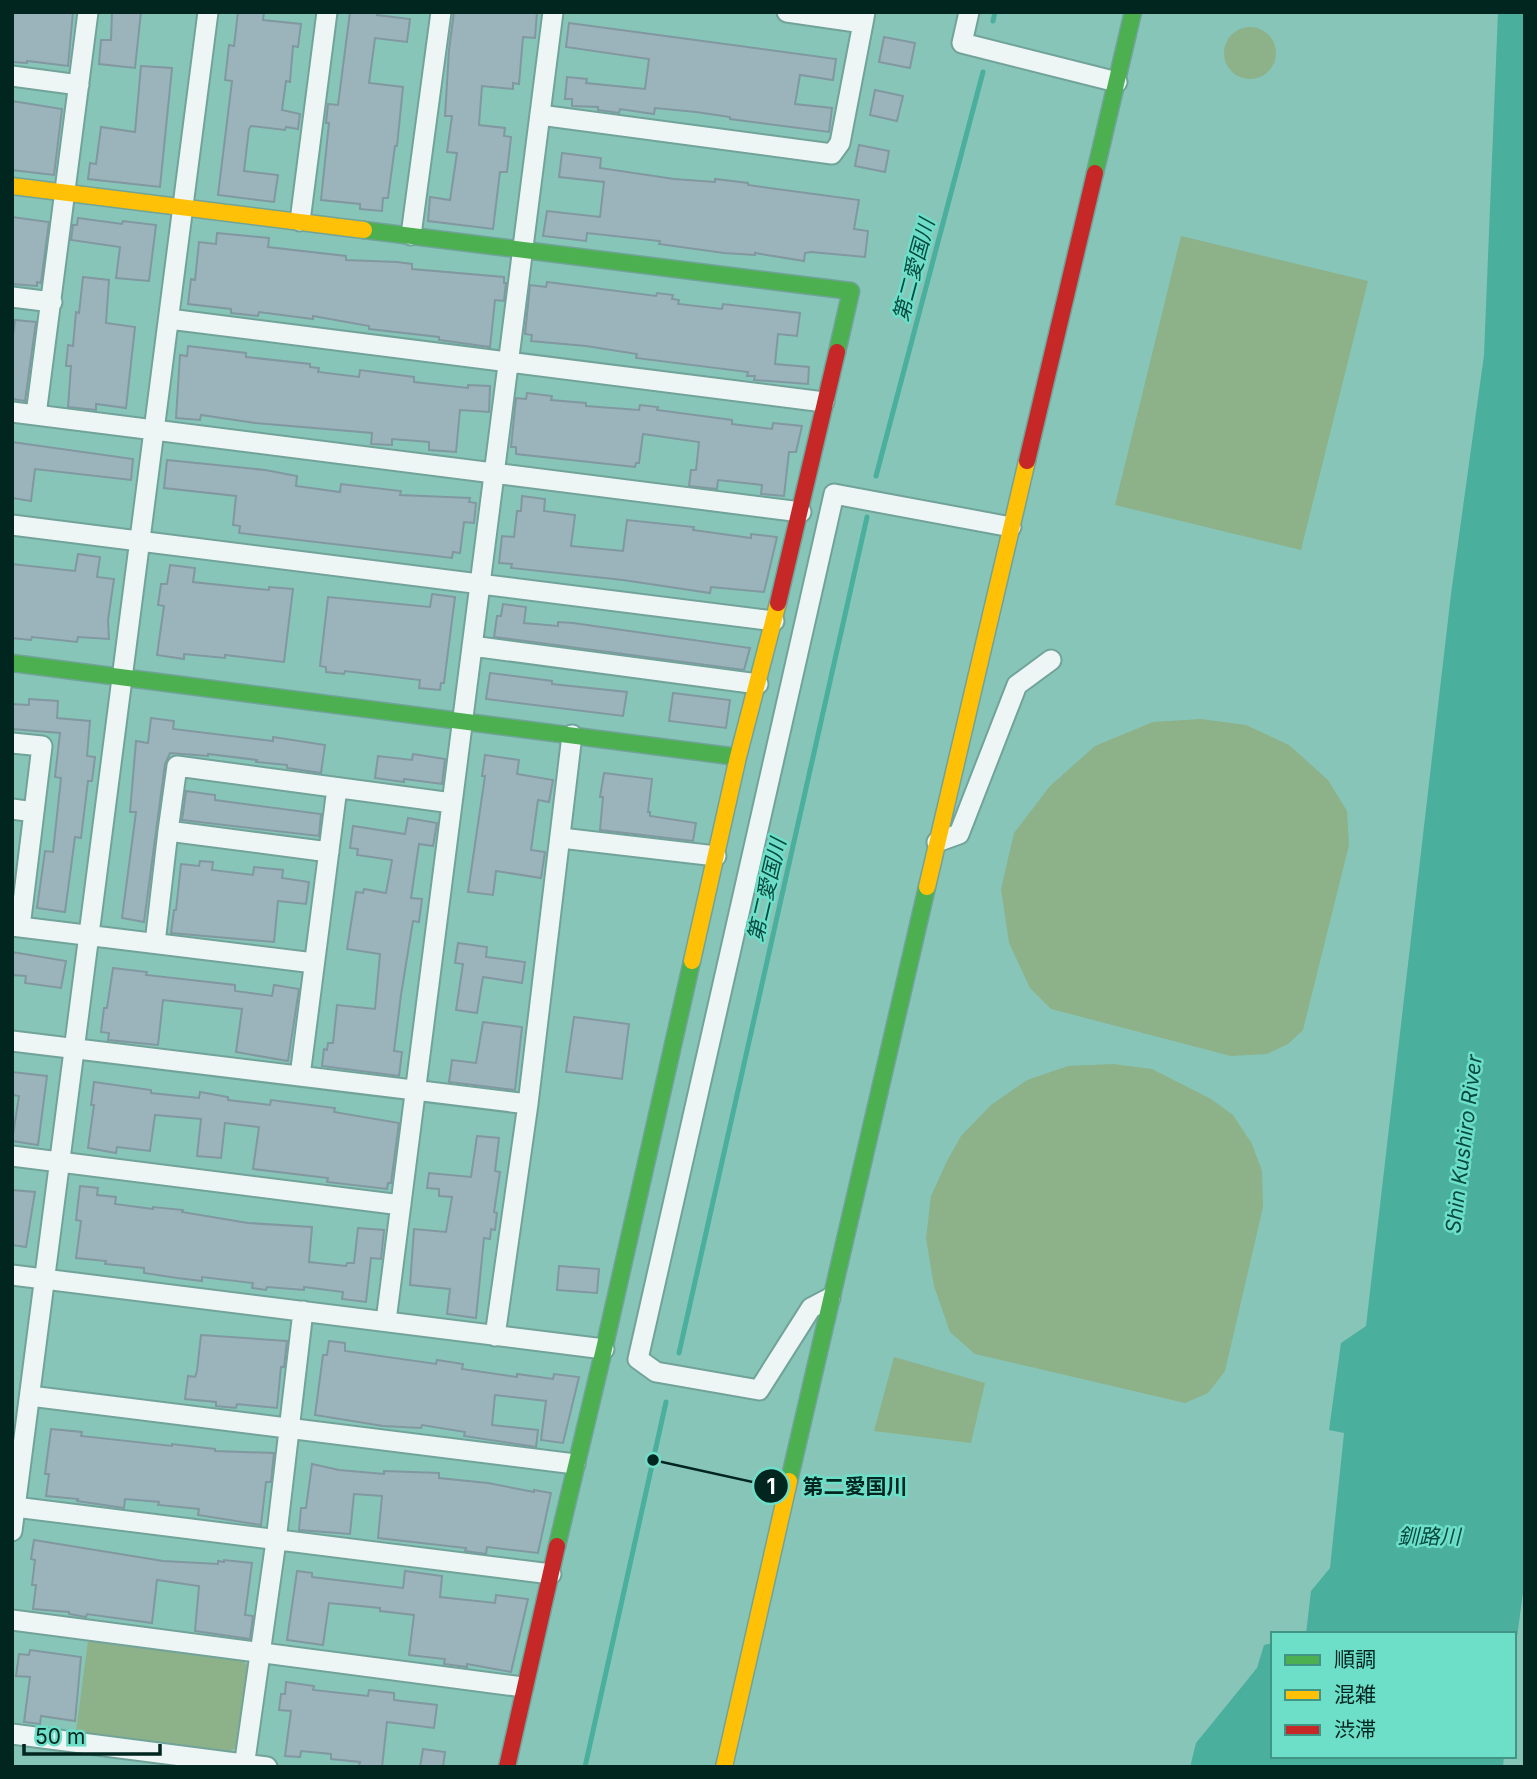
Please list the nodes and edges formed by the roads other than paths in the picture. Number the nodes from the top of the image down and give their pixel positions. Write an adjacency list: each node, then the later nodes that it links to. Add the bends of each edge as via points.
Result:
1 (88, 12): 12 (street)
2 (208, 12): 16 (street)
3 (327, 12): 17 (street)
4 (441, 12): 18 (street)
5 (553, 12): 13 (street)
6 (787, 12): 9 (street)
7 (969, 12): 11 (street, via 962,43)
8 (1133, 12): 11 (street)
9 (864, 18): 13 (street, via 840,144 832,154)
10 (12, 76): 12 (street)
11 (1117, 82): 31 (street)
12 (79, 85): 15 (street)
13 (540, 115): 19 (street)
14 (12, 186): 15 (street)
15 (64, 192): 16 (street); 21 (street)
16 (183, 206): 17 (street); 22 (street)
17 (300, 221): 18 (street)
18 (411, 235): 19 (street)
19 (523, 248): 23 (street); 24 (street, via 851,291)
20 (12, 297): 21 (street)
21 (52, 302): 26 (street)
22 (169, 319): 23 (street); 27 (street)
23 (509, 361): 24 (street); 28 (street)
24 (824, 402): 29 (street)
25 (12, 412): 26 (street)
26 (36, 415): 27 (street)
27 (154, 429): 28 (street); 32 (street)
28 (494, 472): 29 (street); 33 (street)
29 (801, 512): 34 (street)
30 (12, 525): 32 (street)
31 (1011, 527): 50 (street); 67 (street, via 835,494 638,1359 656,1372 759,1390 810,1308)
32 (140, 541): 33 (street); 38 (street)
33 (480, 583): 34 (street); 35 (street)
34 (774, 621): 39 (street)
35 (472, 646): 39 (street); 40 (street)
36 (1051, 660): 50 (street, via 1017,685 960,834)
37 (12, 663): 38 (street)
38 (122, 677): 40 (street); 54 (street)
39 (758, 684): 43 (street)
40 (463, 722): 41 (street); 45 (street)
41 (572, 735): 43 (street); 49 (street)
42 (12, 743): 47 (street, via 42,746)
43 (738, 757): 52 (street)
44 (337, 788): 45 (street); 48 (street, via 177,766); 51 (street)
45 (452, 803): 60 (street)
46 (12, 810): 47 (street)
47 (34, 812): 53 (street)
48 (168, 831): 51 (street); 55 (street)
49 (561, 838): 52 (street); 61 (street)
50 (937, 842): 67 (street)
51 (329, 852): 56 (street)
52 (716, 856): 71 (street)
53 (16, 926): 54 (street)
54 (88, 935): 55 (street); 58 (street)
55 (155, 943): 56 (street)
56 (314, 963): 59 (street)
57 (12, 1041): 58 (street)
58 (74, 1048): 59 (street); 63 (street)
59 (300, 1076): 60 (street)
60 (415, 1091): 61 (street); 64 (street)
61 (528, 1104): 70 (street)
62 (12, 1156): 63 (street)
63 (60, 1163): 64 (street); 66 (street)
64 (401, 1205): 69 (street)
65 (12, 1275): 66 (street)
66 (46, 1279): 68 (street); 72 (street)
67 (830, 1298): 86 (street)
68 (303, 1311): 69 (street); 73 (street)
69 (386, 1321): 70 (street)
70 (495, 1336): 71 (street)
71 (604, 1349): 74 (street)
72 (30, 1396): 73 (street); 75 (street)
73 (290, 1427): 74 (street); 77 (street)
74 (575, 1464): 78 (street)
75 (15, 1507): 76 (street); 77 (street)
76 (12, 1531)
77 (276, 1541): 78 (street); 80 (street)
78 (551, 1574): 81 (street)
79 (12, 1620): 80 (street)
80 (261, 1652): 81 (street); 83 (street)
81 (523, 1687): 85 (street)
82 (12, 1734): 83 (street)
83 (244, 1765): 84 (street)
84 (267, 1767)
85 (507, 1767)
86 (724, 1767)

